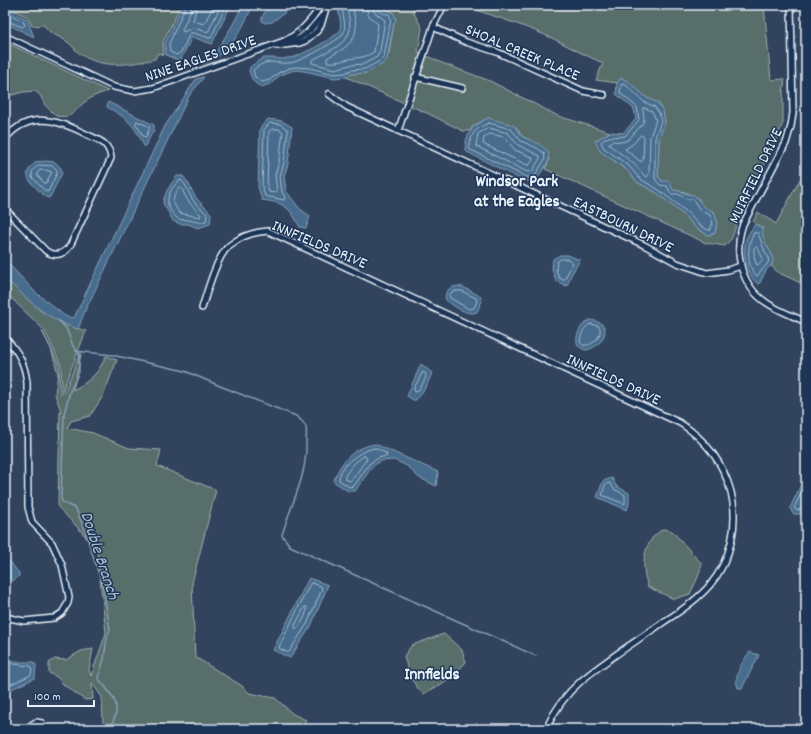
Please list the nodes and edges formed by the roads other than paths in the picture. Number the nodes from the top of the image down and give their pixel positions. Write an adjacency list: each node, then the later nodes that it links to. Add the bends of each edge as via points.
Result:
1 (321, 5): 8 (street, NINE EAGLES DRIVE, one-way to 8, via 310,21 290,38)
2 (327, 5): 5 (street, NINE EAGLES DRIVE)
3 (444, 5): 6 (street)
4 (791, 5): 16 (street, MUIRFIELD DRIVE, via 792,126 786,143 743,224 738,245)
5 (325, 12): 8 (street, NINE EAGLES DRIVE, via 300,38); 8 (street, NINE EAGLES DRIVE, via 317,31 305,41)
6 (434, 27): 9 (street); 12 (street, SHOAL CREEK PLACE, via 583,91)
7 (5, 36): 8 (street, NINE EAGLES DRIVE, via 110,86 134,91 160,86)
8 (272, 46)
9 (415, 77): 10 (street); 13 (street)
10 (462, 88)
11 (329, 94): 13 (street, EASTBOURN DRIVE, via 347,108)
12 (604, 95)
13 (398, 131): 16 (street, EASTBOURN DRIVE, via 682,265 707,273)
14 (5, 139): 15 (street, via 25,124 40,120 53,121 66,124 106,145 111,158 70,246 61,254 46,251)
15 (5, 209)
16 (741, 266): 18 (street, MUIRFIELD DRIVE, via 748,282 767,304)
17 (202, 308): 23 (street, INNFIELDS DRIVE, via 219,261 229,246 256,232 268,231 680,423 708,447 725,474 732,496 735,519 732,542 717,576 692,604 582,681 561,702)
18 (806, 322)
19 (5, 338): 20 (street, via 14,347 26,373 28,507 32,522 52,543 58,556 69,597 66,608 54,618 24,621)
20 (5, 617)
21 (30, 729): 22 (street, via 36,722 42,723)
22 (44, 729)
23 (546, 729)

